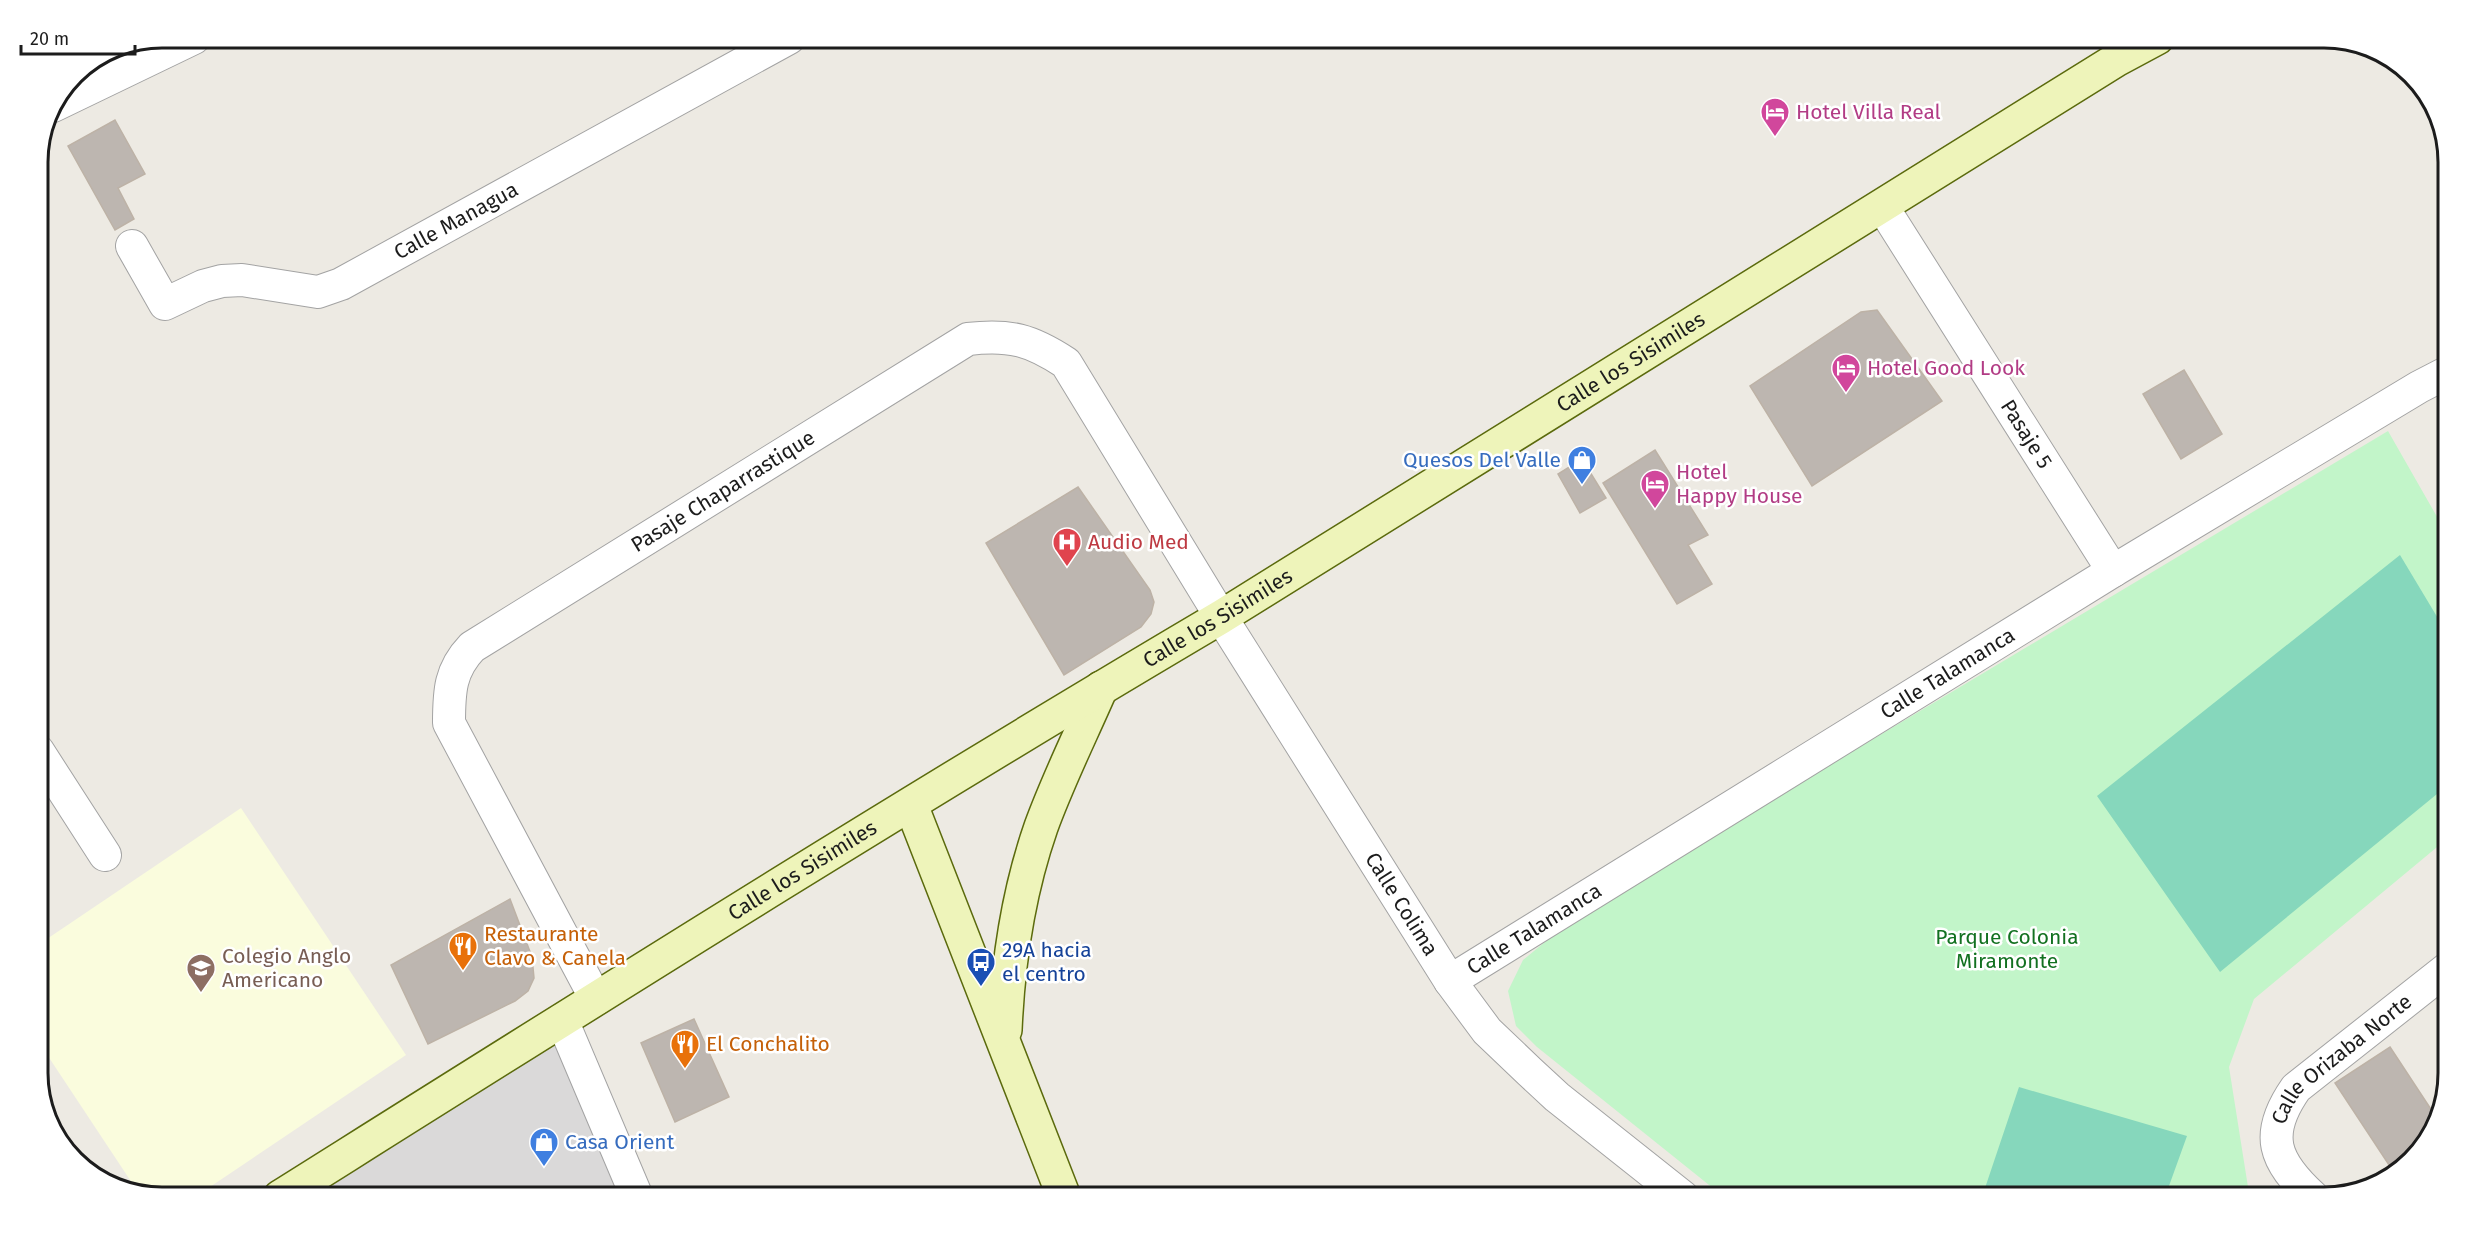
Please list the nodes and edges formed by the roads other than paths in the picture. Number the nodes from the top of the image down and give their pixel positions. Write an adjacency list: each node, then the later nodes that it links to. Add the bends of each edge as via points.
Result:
1 (173, 48): 4 (street)
2 (771, 48): 6 (street, Calle Managua, via 341,284 318,292 242,280 222,281 165,304)
3 (2138, 48): 5 (main road, Calle los Sisimiles)
4 (67, 99)
5 (1882, 206): 8 (street, Pasaje 5); 9 (main road, Calle los Sisimiles)
6 (132, 246)
7 (2438, 378): 8 (street, Calle Talamanca)
8 (2113, 571): 15 (street, Calle Talamanca)
9 (1221, 617): 10 (main road, Calle los Sisimiles); 15 (street, Calle Colima); 16 (street, Pasaje Chaparrastique, via 1066,363 1024,340 990,336 968,339 472,647 459,661 452,681 449,723)
10 (1101, 688): 12 (main road, Calle los Sisimiles); 18 (main road, via 1041,826 1029,865 1007,972)
11 (48, 767): 13 (street)
12 (911, 805): 16 (main road, Calle los Sisimiles); 18 (main road)
13 (105, 855)
14 (2438, 976): 23 (street, Calle Orizaba Norte, via 2296,1088 2275,1134 2284,1166)
15 (1450, 981): 22 (street, Calle Colima, via 1487,1030 1530,1072)
16 (596, 999): 17 (main road, Calle los Sisimiles)
17 (562, 1020): 19 (main road, Calle los Sisimiles); 20 (street)
18 (1005, 1041): 21 (main road)
19 (296, 1187)
20 (633, 1187)
21 (1060, 1187)
22 (1670, 1187)
23 (2304, 1187)

